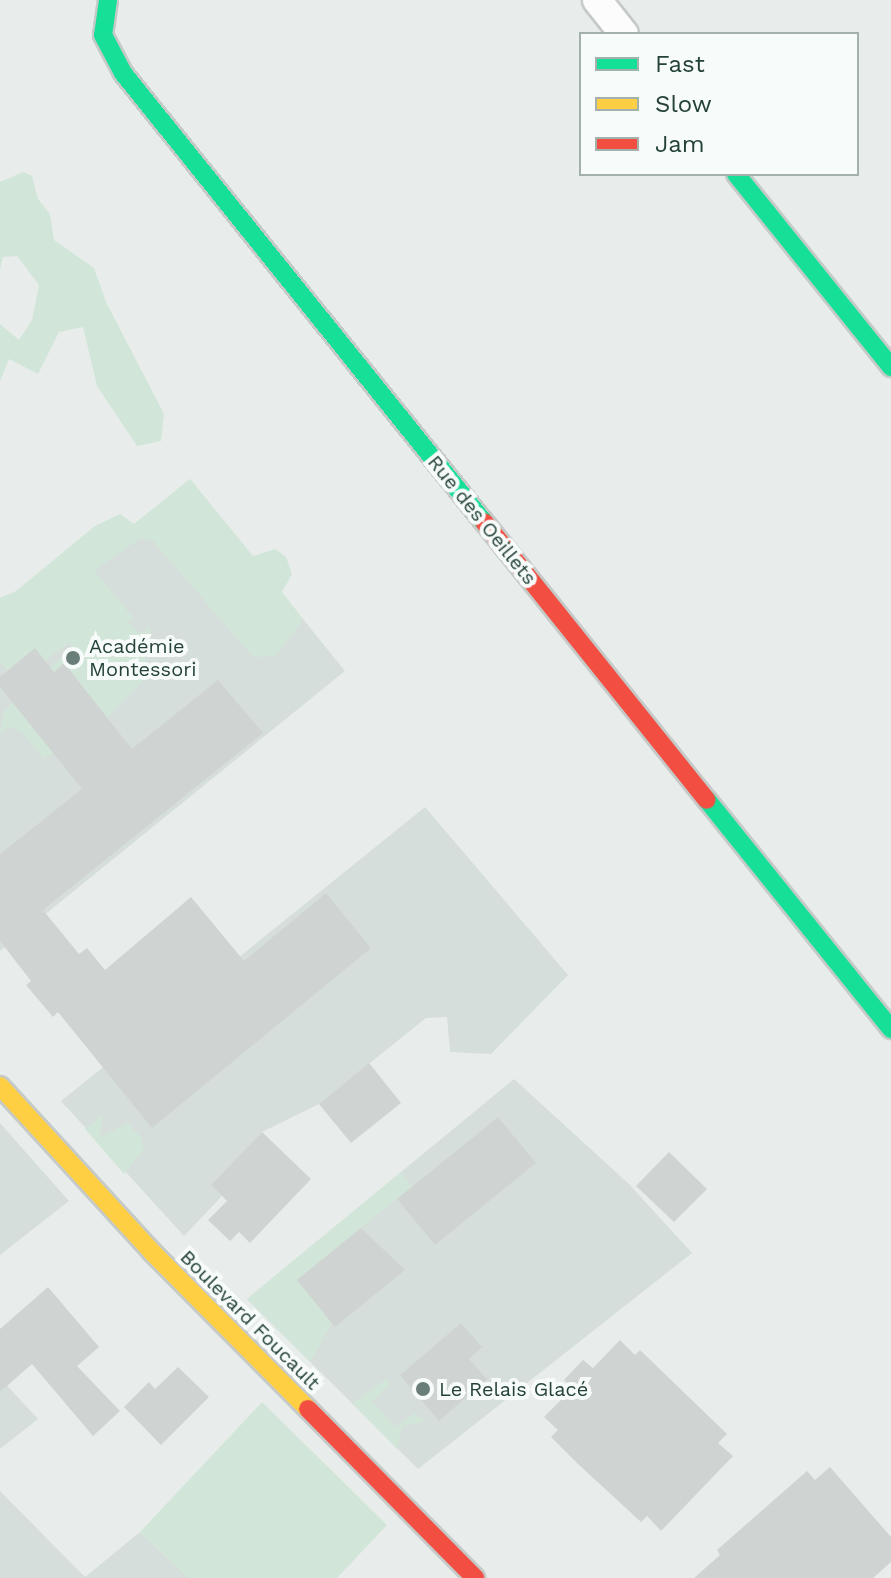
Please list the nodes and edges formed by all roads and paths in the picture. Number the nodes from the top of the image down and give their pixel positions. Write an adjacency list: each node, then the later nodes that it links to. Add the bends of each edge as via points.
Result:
1 (108, 0): 6 (street, Rue des Oeillets, via 103,35 123,73)
2 (597, 0): 3 (street)
3 (622, 32)
4 (738, 176): 5 (street)
5 (891, 367)
6 (891, 1029)
7 (0, 1086): 8 (street, Boulevard Foucault, via 152,1252)
8 (475, 1578)

